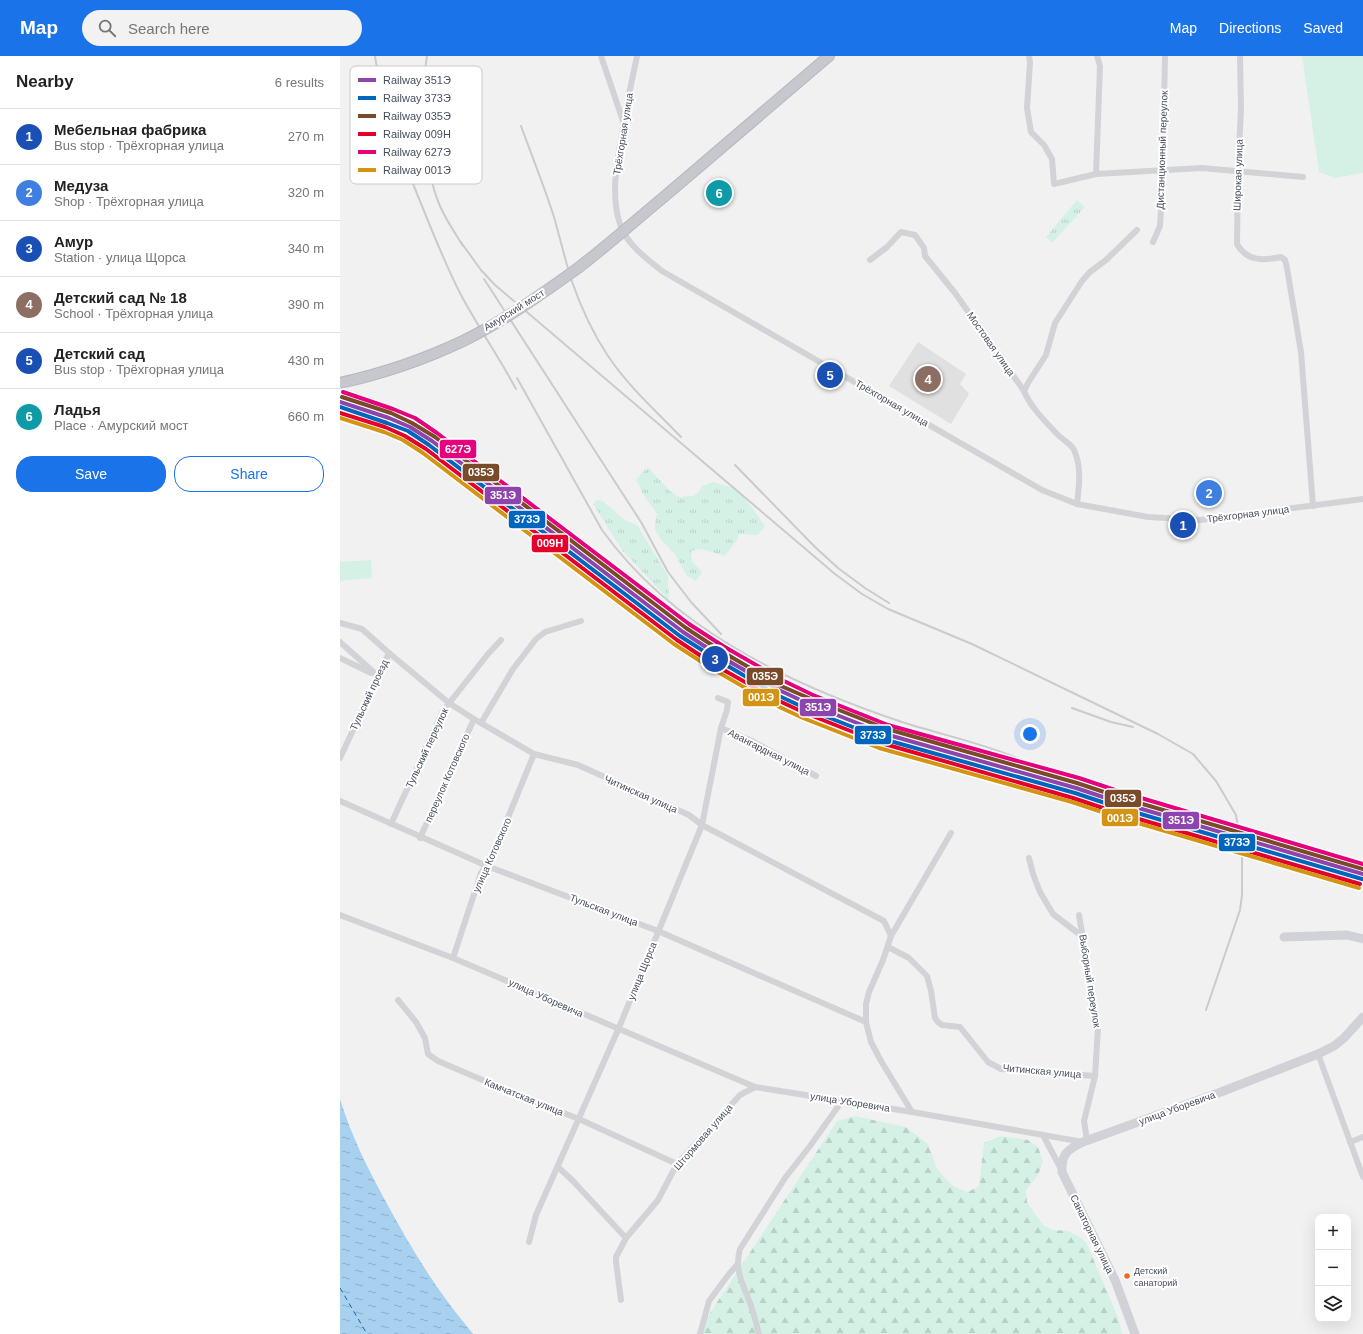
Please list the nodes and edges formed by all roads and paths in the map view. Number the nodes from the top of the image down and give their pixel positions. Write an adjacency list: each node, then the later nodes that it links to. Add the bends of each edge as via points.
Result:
1 (600, 56): 8 (street)
2 (636, 56): 8 (street, Трёхгорная улица)
3 (829, 56): 16 (highway, Амурский мост, bridge, via 579,267 538,296 463,341 390,370)
4 (1029, 56): 11 (street, via 1027,108 1031,132 1052,158 1054,184)
5 (1097, 56): 11 (street, via 1100,66)
6 (1164, 56): 9 (street, Дистанционный переулок)
7 (1240, 56): 10 (street, Широкая улица)
8 (623, 122): 19 (street, Трёхгорная улица, via 617,160 617,209 621,225 642,256 662,271 1042,490)
9 (1163, 170): 10 (street, via 1202,168); 11 (street); 14 (street, Дистанционный переулок, via 1160,226)
10 (1238, 171): 12 (street); 20 (street, Широкая улица, via 1237,244 1241,252 1258,259 1281,257 1285,260 1287,268 1301,352)
11 (1096, 174)
12 (1303, 177)
13 (1137, 230): 17 (street, via 1082,282 1056,323 1046,355)
14 (1153, 242)
15 (870, 260): 17 (street, Мостовая улица, via 901,232 915,235 924,248 925,256 955,292)
16 (340, 383)
17 (1024, 392): 19 (street, Мостовая улица, via 1044,419 1073,448 1079,465)
18 (1363, 499): 20 (street, Трёхгорная улица)
19 (1077, 504): 20 (street, Трёхгорная улица, via 1148,517 1200,520)
20 (1313, 506)
21 (581, 621): 31 (street, via 545,632 536,639 513,669)
22 (340, 623): 25 (street, Читинская улица, via 362,629)
23 (501, 640): 29 (street, Тульский переулок)
24 (340, 642): 27 (street)
25 (388, 653): 27 (street, Тульский проезд); 29 (street, Читинская улица)
26 (340, 658): 27 (street)
27 (378, 676): 34 (street, Тульский проезд)
28 (718, 698): 32 (street, улица Щорса, via 728,702)
29 (449, 703): 30 (street, Читинская улица); 37 (street, Тульский переулок)
30 (474, 719): 31 (street, Читинская улица); 40 (street, переулок Котовского)
31 (481, 723): 33 (street, Читинская улица)
32 (721, 728): 35 (street, Авангардная улица, via 752,741); 38 (street, улица Щорса)
33 (534, 754): 38 (street, Читинская улица, via 578,766 688,815); 42 (street, улица Котовского)
34 (340, 758)
35 (816, 776)
36 (340, 801): 37 (street, Тульская улица)
37 (391, 824): 40 (street, Тульская улица)
38 (702, 825): 45 (street, улица Щорса); 46 (street, Читинская улица, via 884,921)
39 (951, 833): 46 (street)
40 (420, 838): 42 (street, Тульская улица)
41 (1029, 858): 48 (street, via 1040,892 1053,914)
42 (487, 866): 45 (street, Тульская улица); 51 (street, улица Котовского, via 481,874)
43 (340, 915): 51 (street, улица Уборевича)
44 (1079, 915): 48 (street, Выборный переулок)
45 (658, 931): 54 (street, Тульская улица); 55 (street, улица Щорса)
46 (891, 936): 50 (street)
47 (1284, 936): 49 (main road, via 1347,935)
48 (1083, 937): 57 (street, Выборный переулок, via 1098,1028)
49 (1363, 939)
50 (888, 947): 54 (street, via 869,992); 57 (street, Читинская улица, via 909,958 927,976 938,1022 942,1025 960,1027 994,1066 1001,1069)
51 (453, 958): 55 (street, улица Уборевича)
52 (398, 1000): 61 (street, Камчатская улица, via 425,1038 428,1054 438,1061)
53 (1363, 1017): 56 (main road, улица Уборевича, via 1344,1038)
54 (866, 1022): 60 (street, via 881,1061)
55 (618, 1030): 58 (street, улица Уборевича); 61 (street, улица Щорса)
56 (1318, 1054): 64 (main road, улица Уборевича); 65 (street)
57 (1095, 1076): 64 (street, Выборный переулок, via 1084,1121)
58 (755, 1088): 59 (street, улица Уборевича); 66 (street, Штормовая улица, via 740,1095)
59 (842, 1101): 60 (street, улица Уборевича); 72 (street, via 785,1178 740,1249)
60 (912, 1112): 62 (street, улица Уборевича)
61 (579, 1119): 66 (street, Камчатская улица); 67 (street, улица Щорса)
62 (1043, 1135): 64 (street, улица Уборевича); 68 (street)
63 (1363, 1137): 65 (street)
64 (1085, 1141): 68 (main road, via 1072,1147 1065,1154 1061,1162)
65 (1350, 1142): 69 (street)
66 (677, 1164): 70 (street, Штормовая улица, via 658,1200)
67 (558, 1167): 70 (street); 71 (street, улица Щорса, via 536,1215)
68 (1062, 1172): 76 (main road, Санаторная улица, via 1115,1280)
69 (1363, 1177)
70 (626, 1238): 73 (street, Штормовая улица, via 616,1257)
71 (529, 1242)
72 (738, 1265): 74 (street, via 709,1301); 75 (street, via 738,1274 751,1305)
73 (621, 1300)
74 (700, 1334)
75 (759, 1334)
76 (1135, 1334)

